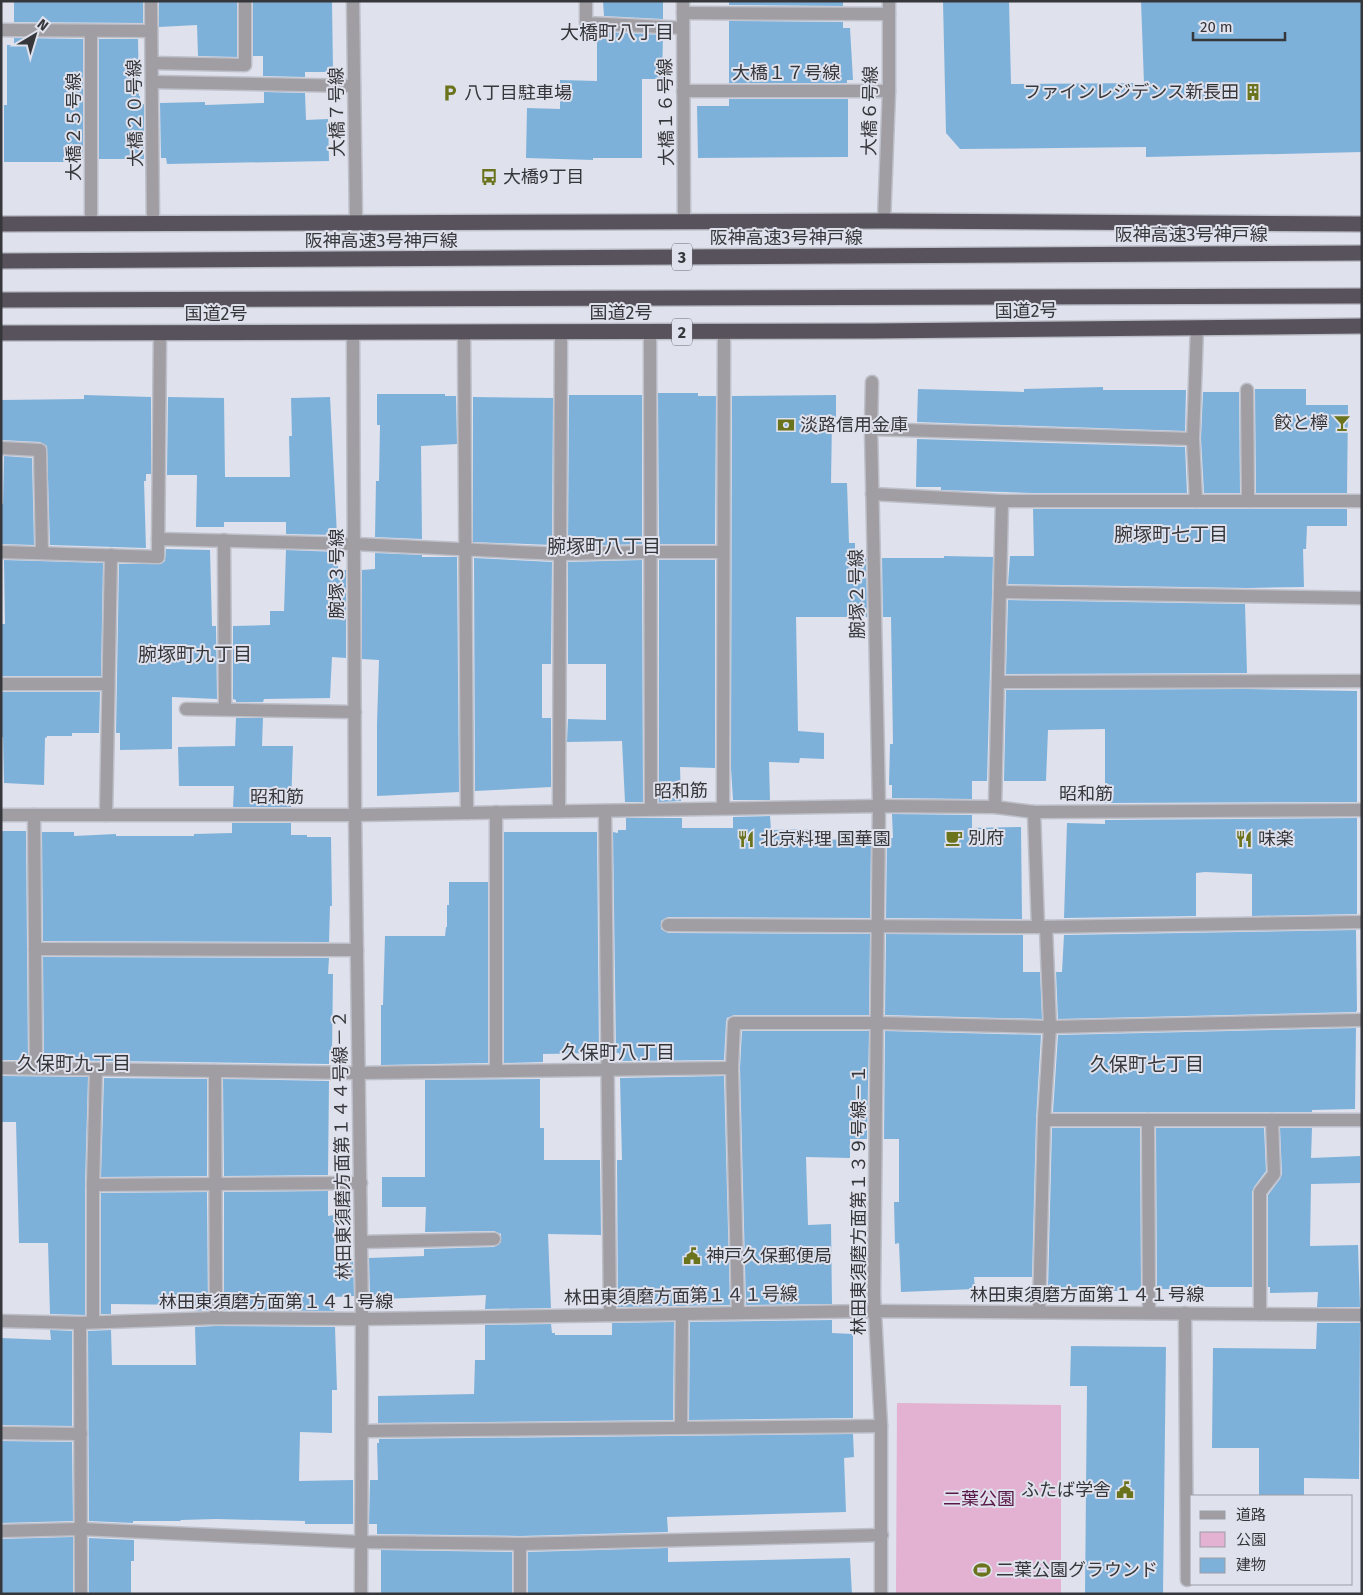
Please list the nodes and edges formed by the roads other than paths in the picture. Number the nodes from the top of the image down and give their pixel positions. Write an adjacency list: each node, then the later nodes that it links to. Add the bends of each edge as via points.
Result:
1 (151, 1): 10 (street, 大橋２０号線)
2 (245, 1): 11 (street, via 245,65)
3 (353, 1): 13 (street, 大橋７号線)
4 (586, 1): 7 (street, via 586,23)
5 (683, 7): 6 (street); 7 (street, 大橋１６号線)
6 (889, 7): 15 (street, 大橋６号線)
7 (683, 28): 14 (street, 大橋１６号線)
8 (1, 30): 9 (street)
9 (91, 31): 10 (street); 20 (street, 大橋２５号線)
10 (152, 31): 11 (street, 大橋２０号線)
11 (152, 63): 12 (street, 大橋２０号線)
12 (152, 82): 13 (street); 21 (street, 大橋２０号線)
13 (354, 86): 18 (street, 大橋７号線)
14 (683, 91): 15 (street, 大橋１７号線); 16 (street, 大橋１６号線)
15 (889, 91): 17 (street, 大橋６号線)
16 (684, 221): 17 (highway); 18 (highway)
17 (884, 221): 22 (highway)
18 (356, 222): 21 (highway)
19 (1, 224): 20 (highway)
20 (91, 224): 21 (highway)
21 (154, 224)
22 (1362, 224)
23 (1362, 253): 24 (highway, 阪神高速3号神戸線 / 3)
24 (1, 261)
25 (1362, 296): 26 (highway)
26 (1, 300)
27 (1362, 326): 28 (highway, 国道2号 / 2)
28 (1196, 328): 34 (highway, 国道2号 / 2); 39 (street)
29 (160, 332): 30 (highway, 国道2号 / 2); 35 (highway, 国道2号 / 2); 46 (street)
30 (353, 332): 31 (highway, 国道2号 / 2); 48 (street, 腕塚３号線)
31 (464, 332): 32 (highway, 国道2号 / 2); 49 (street)
32 (561, 332): 33 (highway, 国道2号 / 2); 54 (street)
33 (650, 332): 34 (highway, 国道2号 / 2); 51 (street)
34 (724, 332): 52 (street)
35 (1, 333)
36 (872, 382): 38 (street, 腕塚２号線)
37 (1247, 390): 44 (street)
38 (870, 430): 39 (street); 41 (street, 腕塚２号線)
39 (1193, 439): 43 (street)
40 (1, 448): 53 (street, via 40,450)
41 (872, 494): 42 (street); 65 (street, 腕塚２号線)
42 (1002, 501): 43 (street); 56 (street)
43 (1196, 501): 44 (street)
44 (1248, 501): 45 (street)
45 (1362, 501)
46 (158, 539): 47 (street); 55 (street, via 158,557)
47 (224, 540): 48 (street); 63 (street)
48 (354, 544): 49 (street); 64 (street, 腕塚３号線)
49 (465, 550): 54 (street); 74 (street)
50 (1, 552): 53 (street)
51 (650, 552): 52 (street); 54 (street); 69 (street)
52 (723, 552): 67 (street)
53 (42, 553): 55 (street)
54 (560, 554): 71 (street)
55 (110, 556): 61 (street)
56 (1000, 592): 57 (street); 59 (street)
57 (1362, 598)
58 (1362, 681): 59 (street)
59 (998, 682): 66 (street)
60 (1, 684): 61 (street)
61 (108, 684): 77 (street)
62 (186, 709): 63 (street)
63 (225, 709): 64 (street)
64 (355, 712): 78 (street, 腕塚３号線)
65 (879, 806): 66 (street, 昭和筋); 67 (street, 昭和筋); 81 (street, 林田東須磨方面第１３９号線－１)
66 (995, 807): 73 (street, 昭和筋)
67 (723, 808): 69 (street, 昭和筋)
68 (605, 810): 69 (street, 昭和筋); 71 (street, 昭和筋); 92 (street)
69 (651, 810)
70 (1362, 810): 73 (street, 昭和筋)
71 (559, 811): 72 (street, 昭和筋)
72 (496, 812): 74 (street, 昭和筋); 94 (street)
73 (1034, 812): 82 (street)
74 (467, 813): 78 (street, 昭和筋)
75 (1, 815): 76 (street, 昭和筋)
76 (34, 815): 77 (street, 昭和筋); 83 (street)
77 (106, 815): 78 (street, 昭和筋)
78 (355, 815): 84 (street, 林田東須磨方面第１４４号線－２)
79 (1362, 922): 82 (street)
80 (668, 925): 81 (street)
81 (878, 927): 82 (street); 86 (street, 林田東須磨方面第１３９号線－１)
82 (1042, 927): 87 (street)
83 (35, 949): 84 (street); 89 (street)
84 (357, 950): 95 (street, 林田東須磨方面第１４４号線－２)
85 (1362, 1020): 87 (street)
86 (877, 1023): 87 (street); 90 (street, via 734,1023); 105 (street, 林田東須磨方面第１３９号線－１)
87 (1050, 1027): 96 (street)
88 (1, 1068): 89 (street)
89 (36, 1068): 91 (street)
90 (732, 1068): 92 (street); 107 (street)
91 (96, 1069): 93 (street); 102 (street)
92 (607, 1070): 94 (street); 112 (street)
93 (215, 1071): 95 (street); 101 (street)
94 (496, 1071): 95 (street)
95 (359, 1073): 100 (street, 林田東須磨方面第１４４号線－２)
96 (1044, 1120): 97 (street); 106 (street)
97 (1148, 1120): 98 (street); 108 (street)
98 (1272, 1120): 99 (street); 111 (street, via 1274,1174 1260,1192)
99 (1362, 1120)
100 (361, 1183): 101 (street); 104 (street, 林田東須磨方面第１４４号線－２)
101 (215, 1184): 102 (street); 114 (street)
102 (93, 1186): 117 (street)
103 (494, 1239): 104 (street)
104 (361, 1242): 115 (street, 林田東須磨方面第１４４号線－２)
105 (874, 1311): 106 (street, 林田東須磨方面第１４１号線); 107 (street, 林田東須磨方面第１４１号線); 118 (street, 林田東須磨方面第１３９号線－１)
106 (1039, 1311): 108 (street, 林田東須磨方面第１４１号線)
107 (738, 1313): 110 (street, 林田東須磨方面第１４１号線)
108 (1149, 1313): 109 (street, 林田東須磨方面第１４１号線)
109 (1185, 1313): 111 (street, 林田東須磨方面第１４１号線); 128 (street)
110 (682, 1314): 112 (street, 林田東須磨方面第１４１号線); 119 (street)
111 (1260, 1314): 113 (street, 林田東須磨方面第１４１号線)
112 (610, 1315): 115 (street, 林田東須磨方面第１４１号線)
113 (1362, 1315)
114 (216, 1318): 115 (street, 林田東須磨方面第１４１号線); 117 (street, 林田東須磨方面第１４１号線)
115 (362, 1319): 120 (street, 林田東須磨方面第１４４号線－２)
116 (1, 1321): 117 (street, 林田東須磨方面第１４１号線)
117 (87, 1322): 122 (street)
118 (881, 1426): 119 (street); 125 (street, 林田東須磨方面第１３９号線－１)
119 (681, 1427): 120 (street)
120 (362, 1431): 126 (street, 林田東須磨方面第１４４号線－２)
121 (1, 1433): 122 (street)
122 (81, 1434): 123 (street)
123 (81, 1529): 124 (street); 126 (street); 129 (street)
124 (1, 1531)
125 (882, 1535): 127 (street); 132 (street, 林田東須磨方面第１３９号線－１)
126 (361, 1542): 127 (street); 130 (street, 林田東須磨方面第１４４号線－２)
127 (520, 1544): 131 (street)
128 (1187, 1580)
129 (81, 1594)
130 (361, 1594)
131 (520, 1594)
132 (882, 1594)

